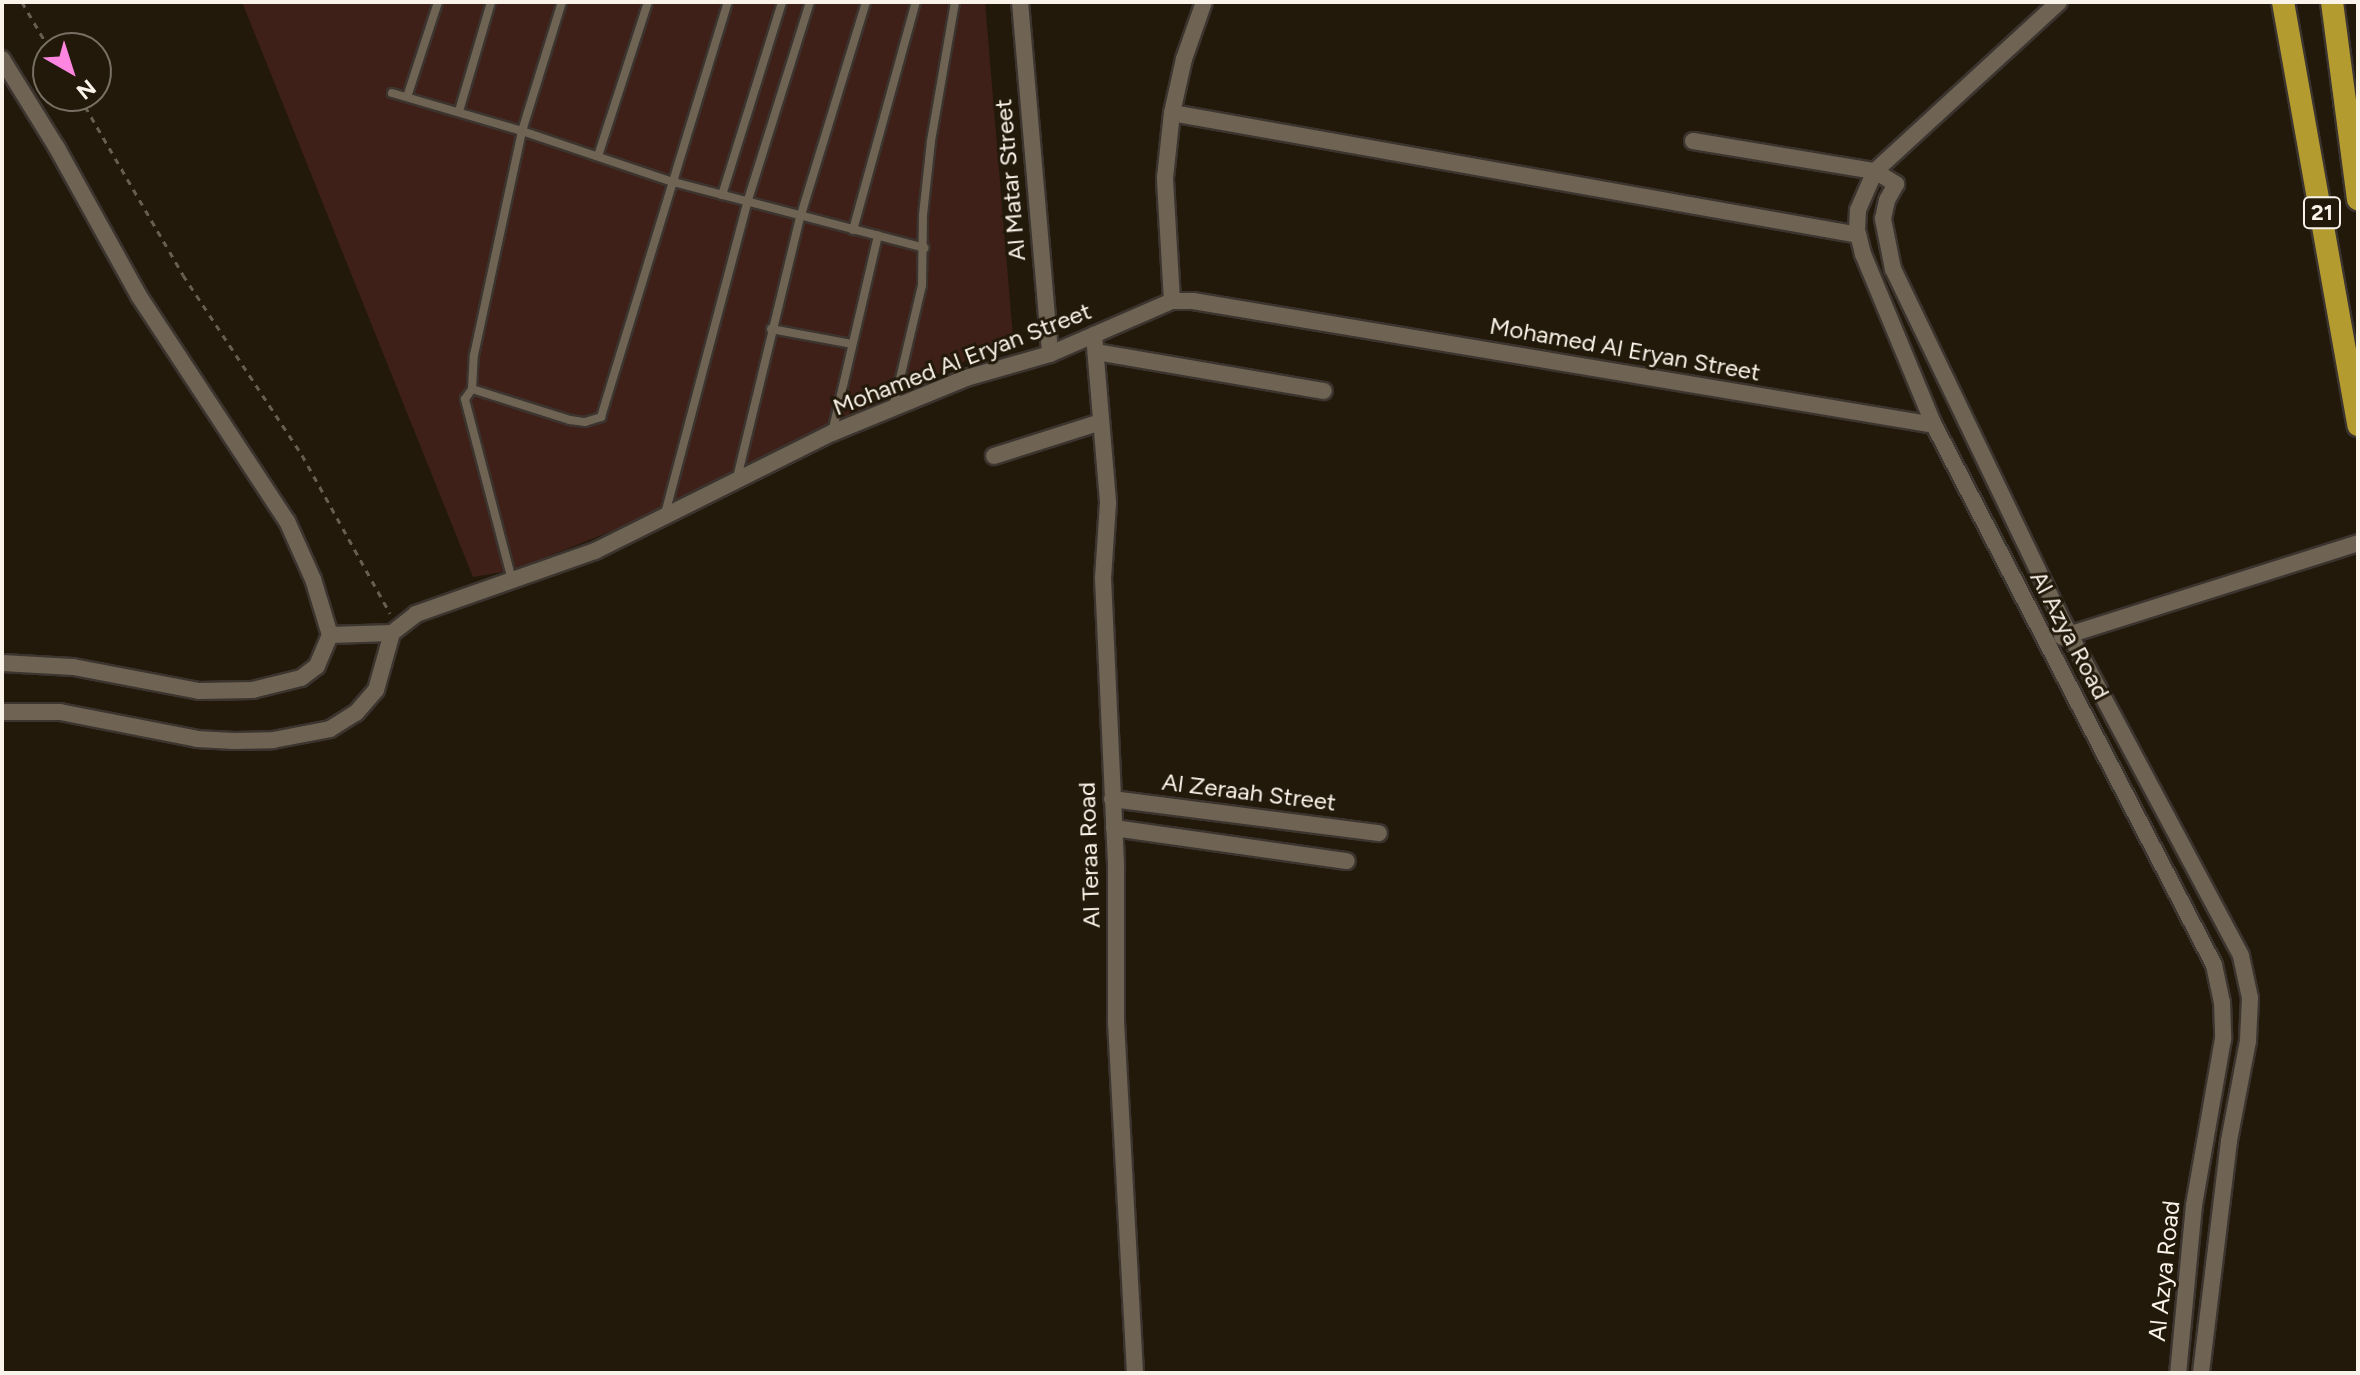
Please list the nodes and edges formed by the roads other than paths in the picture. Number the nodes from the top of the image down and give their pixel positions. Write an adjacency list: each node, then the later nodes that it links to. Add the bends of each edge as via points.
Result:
1 (438, 2): 18 (lane)
2 (491, 2): 20 (lane)
3 (562, 2): 22 (lane)
4 (648, 2): 24 (lane)
5 (728, 2): 26 (lane)
6 (782, 2): 27 (lane)
7 (810, 2): 29 (lane)
8 (866, 2): 30 (lane)
9 (916, 2): 31 (lane)
10 (955, 2): 34 (lane, via 931,141)
11 (1020, 2): 39 (street, Al Matar Street)
12 (1204, 2): 21 (street)
13 (2059, 2): 25 (street)
14 (2283, 2): 45 (highway, 21)
15 (2332, 2): 19 (highway, 21)
16 (2, 59): 53 (street, via 139,296 287,521)
17 (392, 93): 18 (lane)
18 (407, 97): 20 (lane)
19 (2351, 97): 28 (highway, 21)
20 (459, 111): 22 (lane)
21 (1172, 113): 33 (street); 35 (street, via 1165,178)
22 (522, 131): 24 (lane); 40 (lane, via 474,355)
23 (1693, 141): 25 (street)
24 (598, 156): 26 (lane)
25 (1875, 171): 33 (street, via 1858,210); 54 (street, Al Azya Road, via 1896,184 1883,219 1893,269)
26 (673, 182): 27 (lane); 40 (lane, via 601,417 570,420)
27 (722, 195): 29 (lane)
28 (2358, 199)
29 (747, 203): 30 (lane); 49 (lane)
30 (800, 218): 31 (lane); 36 (lane)
31 (853, 230): 32 (lane)
32 (878, 235): 34 (lane); 38 (lane)
33 (1858, 235): 44 (street, Al Azya Road)
34 (925, 248): 42 (lane, via 922,285)
35 (1172, 301): 37 (street, Mohamed Al Eryan Street); 44 (street, Mohamed Al Eryan Street)
36 (771, 329): 38 (lane); 48 (lane)
37 (1095, 343): 39 (street, Mohamed Al Eryan Street); 41 (street); 43 (street, Al Teraa Road)
38 (852, 344): 46 (lane)
39 (1050, 354): 42 (street, Mohamed Al Eryan Street, via 966,378)
40 (472, 389): 51 (lane, via 465,405)
41 (1324, 391)
42 (892, 409): 46 (street, Mohamed Al Eryan Street)
43 (1101, 422): 47 (street); 58 (street, Al Teraa Road, via 1108,503 1103,578)
44 (1934, 425): 55 (street, Al Azya Road)
45 (2358, 425)
46 (832, 433): 48 (street, Mohamed Al Eryan Street)
47 (994, 456)
48 (737, 479): 49 (street, Mohamed Al Eryan Street)
49 (664, 519): 51 (street, Mohamed Al Eryan Street)
50 (2358, 543): 54 (street)
51 (512, 580): 52 (street, Mohamed Al Eryan Street, via 434,605)
52 (391, 631): 53 (street); 57 (street, via 376,690 365,704 330,729 302,736 197,739 60,712)
53 (337, 635): 56 (street, via 317,666 301,678 253,690 199,691 73,667)
54 (2070, 635): 55 (street); 64 (street, Al Azya Road, via 2223,918 2241,956 2250,998)
55 (2046, 642): 63 (street, Al Azya Road, via 2199,931 2222,1002 2223,1039 2194,1205)
56 (2, 663)
57 (2, 712)
58 (1112, 799): 59 (street, Al Teraa Road); 60 (street, Al Zeraah Street)
59 (1114, 828): 61 (street); 62 (street, Al Teraa Road, via 1116,1022)
60 (1379, 833)
61 (1347, 861)
62 (1135, 1373)
63 (2178, 1373)
64 (2201, 1373)

